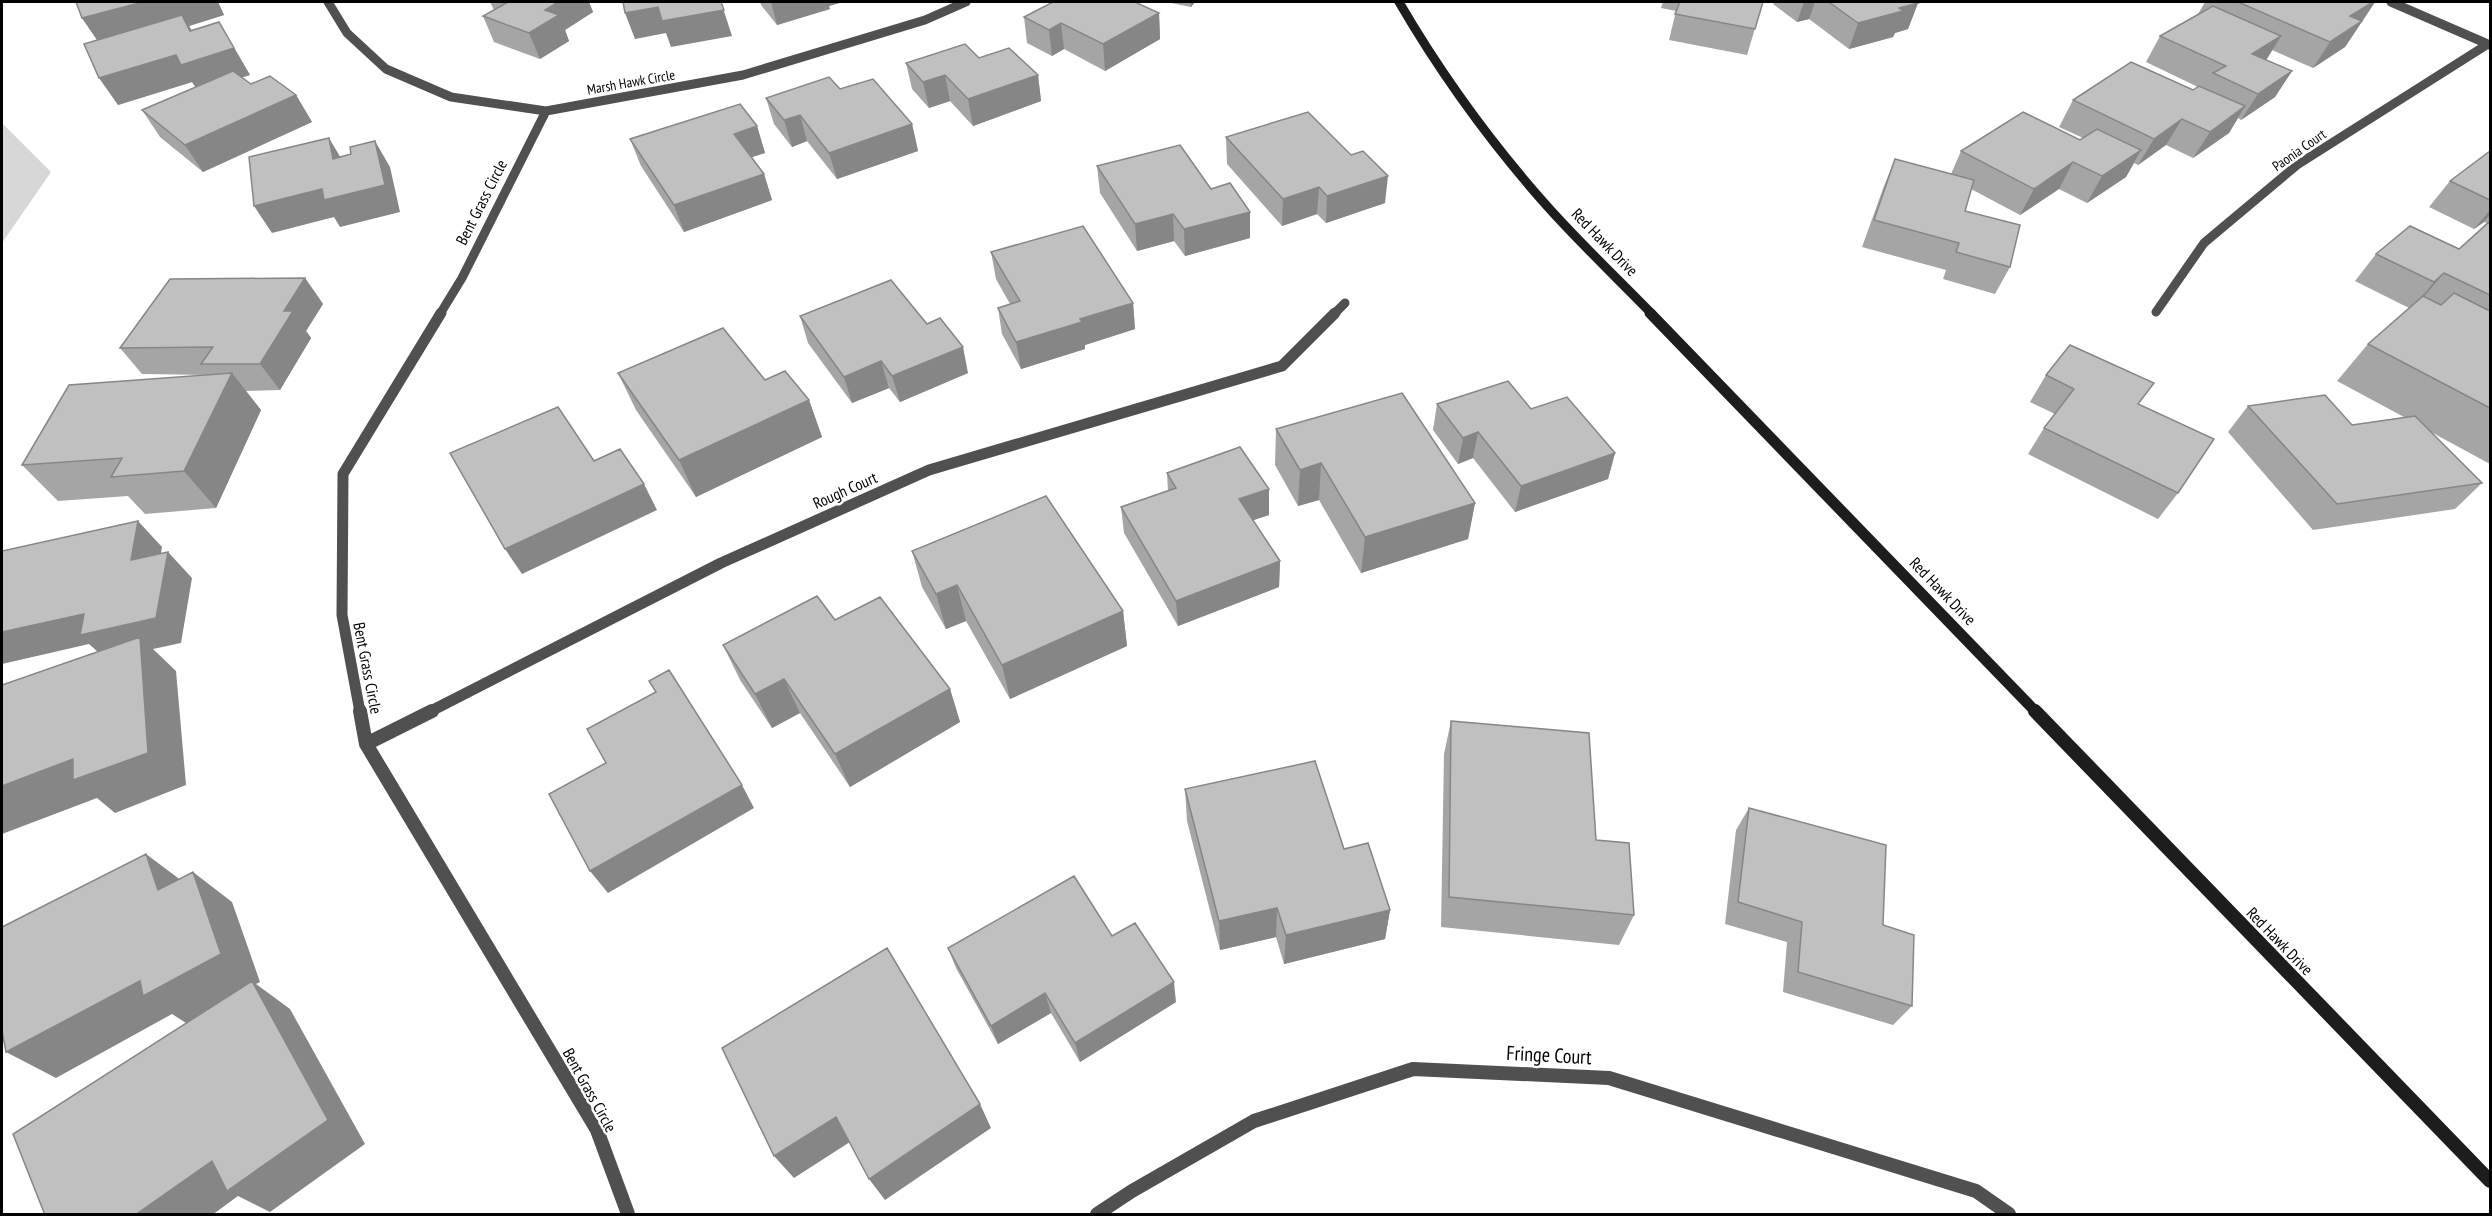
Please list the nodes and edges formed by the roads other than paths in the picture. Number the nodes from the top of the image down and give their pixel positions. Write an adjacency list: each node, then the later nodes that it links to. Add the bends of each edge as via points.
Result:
1 (328, 2): 6 (street, Marsh Hawk Circle, via 347,33 386,69 451,97)
2 (966, 2): 6 (street, Marsh Hawk Circle, via 925,20 743,75)
3 (1399, 2): 10 (street, Red Hawk Drive, via 1444,78 1547,206)
4 (2391, 2): 5 (street)
5 (2489, 44): 8 (street, Paonia Court, via 2297,165 2204,243)
6 (546, 111): 9 (street, Bent Grass Circle, via 462,278 343,474 342,615)
7 (1345, 303): 9 (street, Rough Court, via 1282,366 929,470 721,563)
8 (2156, 312)
9 (366, 744): 11 (street, Bent Grass Circle, via 597,1130)
10 (2490, 1181)
11 (628, 1215)
12 (1097, 1215): 13 (street, Fringe Court, via 1254,1121 1413,1069 1609,1078 1976,1191)
13 (2009, 1215)

